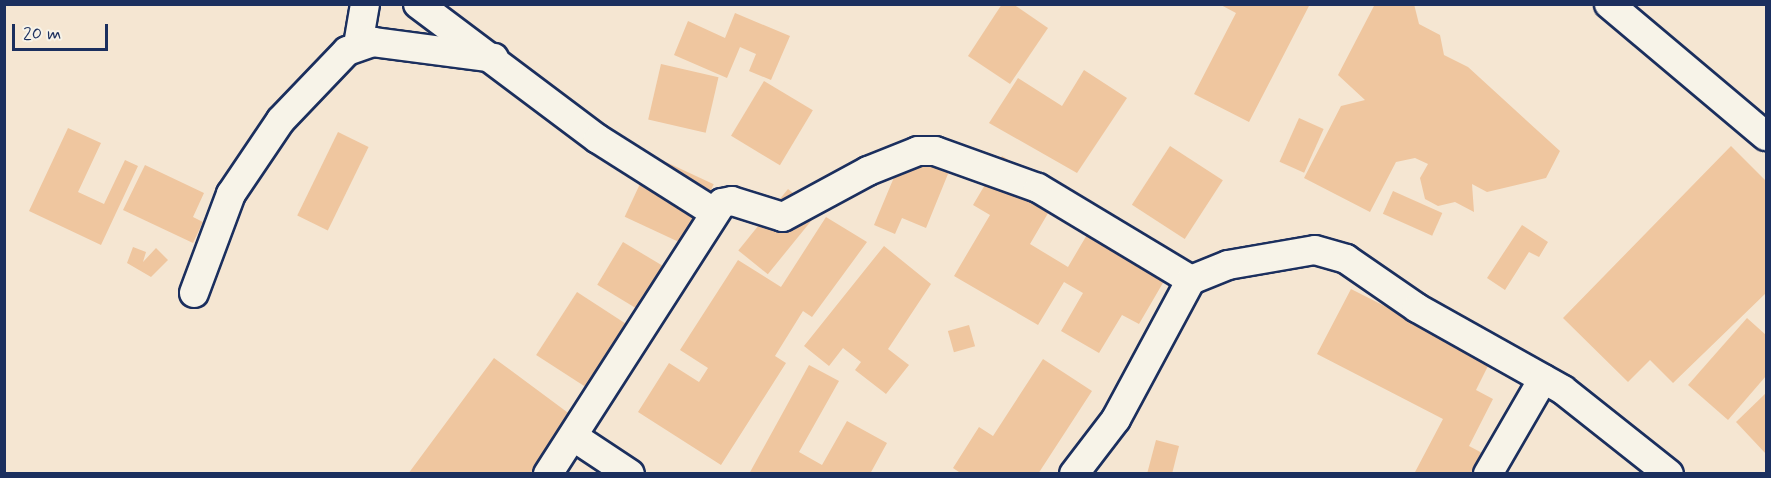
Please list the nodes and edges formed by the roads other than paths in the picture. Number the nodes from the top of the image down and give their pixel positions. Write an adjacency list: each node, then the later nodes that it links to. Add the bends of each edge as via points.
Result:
1 (365, 4): 4 (street)
2 (418, 4): 5 (street)
3 (1609, 4): 6 (street)
4 (358, 45): 5 (street); 9 (street, via 281,120 231,194)
5 (494, 58): 7 (street, via 598,139)
6 (1767, 136)
7 (712, 211): 8 (street, via 732,201 783,217 868,171 918,151 935,151 1038,188); 11 (street)
8 (1191, 280): 10 (street, via 1228,265 1316,250 1346,260 1417,308); 14 (street, via 1116,419)
9 (194, 293)
10 (1543, 379): 15 (street); 16 (street)
11 (574, 437): 12 (street); 13 (street)
12 (548, 474)
13 (630, 474)
14 (1074, 474)
15 (1488, 474)
16 (1669, 474)

